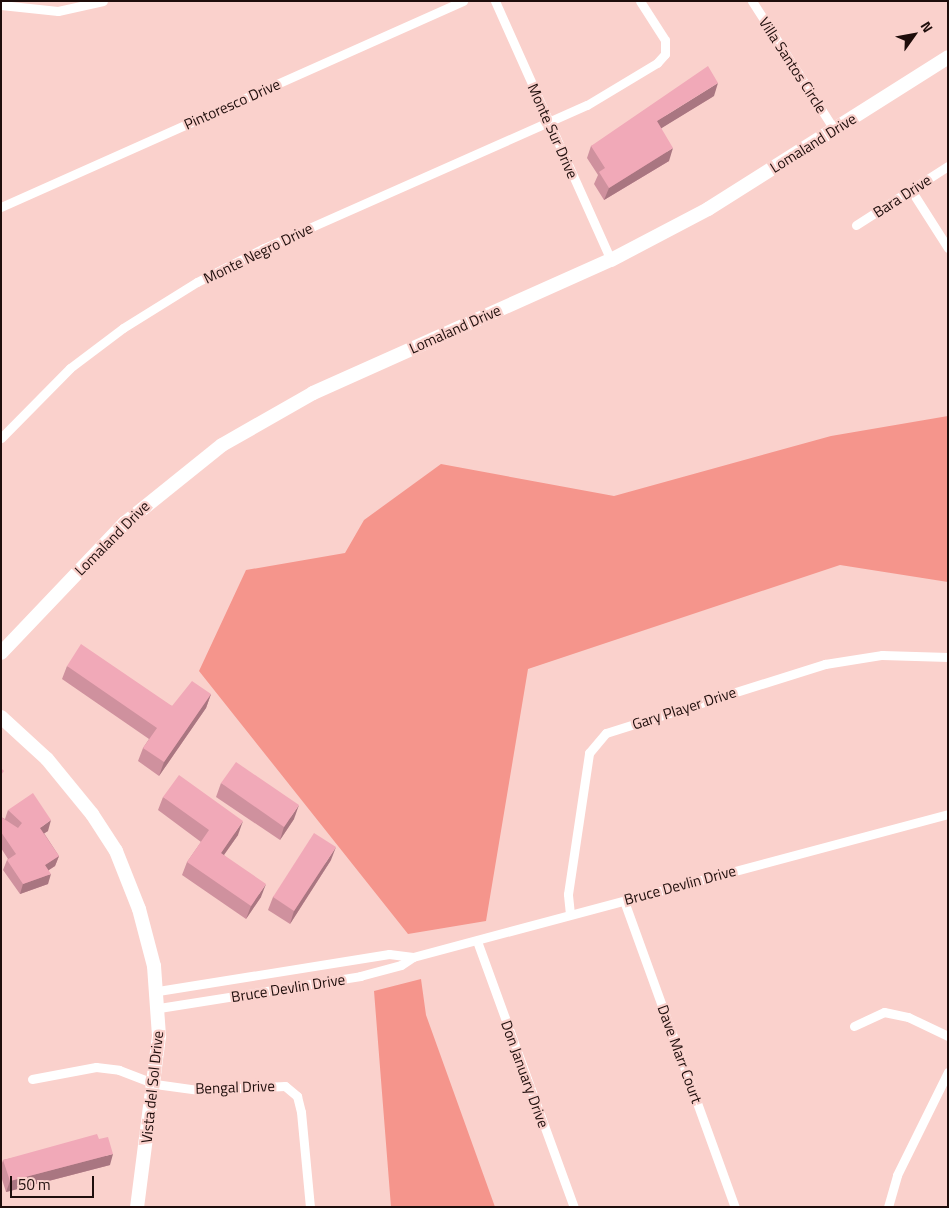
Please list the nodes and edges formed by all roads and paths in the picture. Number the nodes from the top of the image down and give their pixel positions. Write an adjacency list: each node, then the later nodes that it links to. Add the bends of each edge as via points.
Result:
1 (102, 1): 6 (street, via 58,11)
2 (463, 1): 12 (street, Pintoresco Drive)
3 (495, 1): 8 (street, Monte Sur Drive)
4 (640, 1): 8 (street, via 664,40 662,59 587,105)
5 (753, 2): 9 (street, Villa Santos Circle)
6 (1, 5)
7 (948, 57): 9 (street, Lomaland Drive)
8 (549, 121): 15 (street, Monte Sur Drive); 16 (street, Monte Negro Drive, via 264,248 197,282 97,347)
9 (834, 129): 15 (street, Lomaland Drive, via 708,209)
10 (948, 166): 11 (street, Bara Drive)
11 (911, 190): 13 (street, Bara Drive); 14 (street)
12 (1, 207)
13 (856, 225)
14 (948, 248)
15 (611, 260): 17 (street, Lomaland Drive, via 313,393 222,445 140,509)
16 (1, 438)
17 (1, 653)
18 (948, 657): 22 (street, Gary Player Drive, via 882,655 826,664 606,733 589,753 568,894)
19 (1, 717): 25 (street, Vista del Sol Drive, via 65,779 116,851 139,909)
20 (948, 814): 21 (street, Bruce Devlin Drive)
21 (624, 901): 22 (street, Bruce Devlin Drive); 35 (street, Dave Marr Court)
22 (570, 914): 23 (street, Bruce Devlin Drive)
23 (477, 940): 24 (street, Bruce Devlin Drive); 34 (street, Don January Drive)
24 (413, 956): 25 (street, Bruce Devlin Drive, via 389,954); 26 (street, Bruce Devlin Drive, via 401,965 360,976)
25 (158, 991): 26 (street, Vista del Sol Drive)
26 (159, 1008): 31 (street, Vista del Sol Drive)
27 (854, 1026): 28 (street, via 884,1012 908,1017)
28 (948, 1036)
29 (948, 1072): 36 (street, via 897,1175)
30 (32, 1079): 31 (street, Bengal Drive, via 96,1067 119,1070)
31 (155, 1084): 32 (street, Vista del Sol Drive); 33 (street, Bengal Drive, via 198,1090 269,1084 294,1092 302,1112)
32 (137, 1207)
33 (310, 1207)
34 (574, 1207)
35 (736, 1207)
36 (888, 1207)

